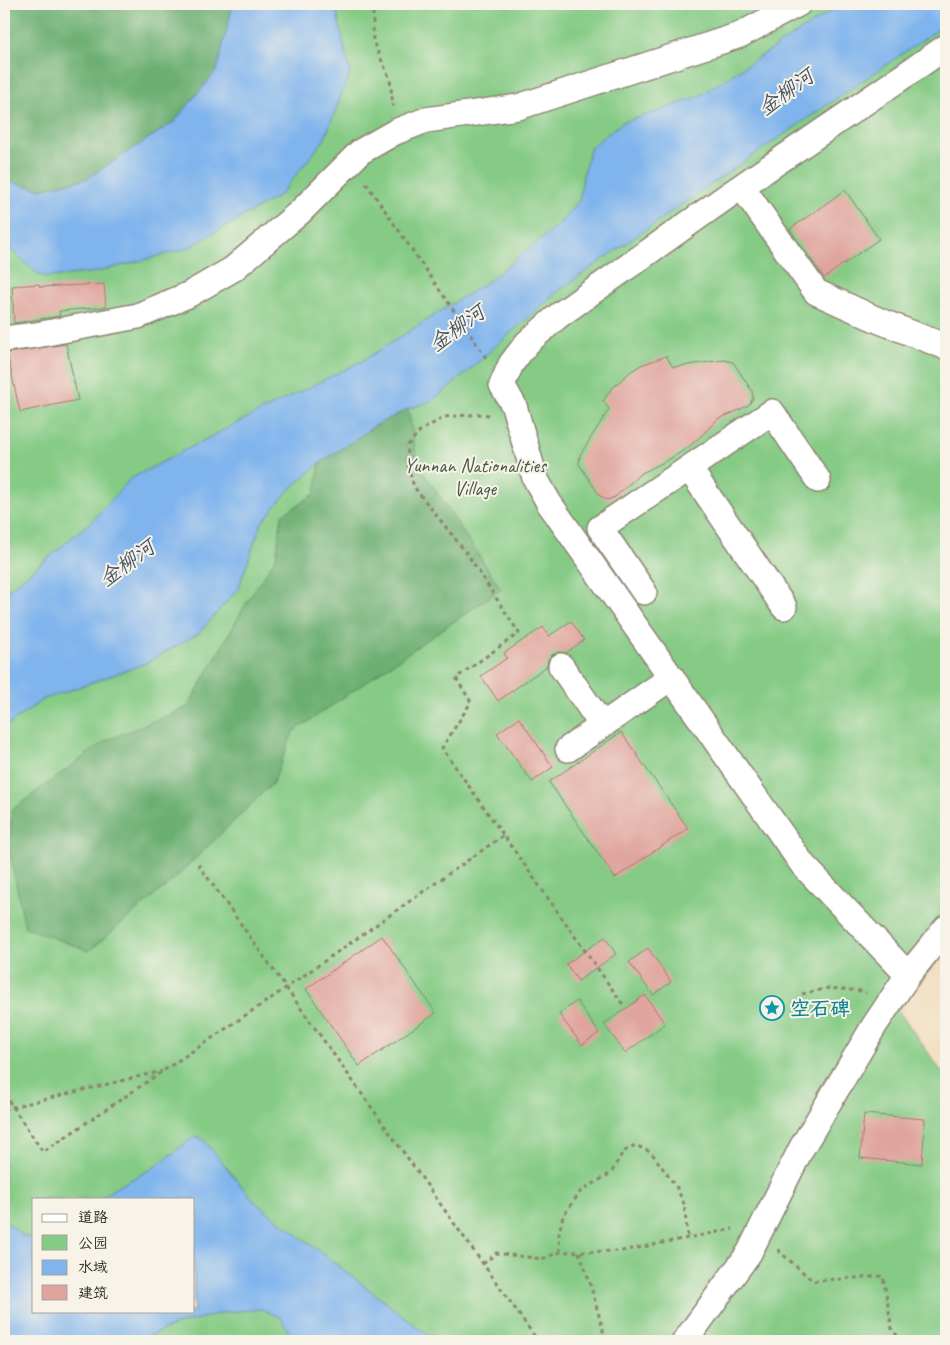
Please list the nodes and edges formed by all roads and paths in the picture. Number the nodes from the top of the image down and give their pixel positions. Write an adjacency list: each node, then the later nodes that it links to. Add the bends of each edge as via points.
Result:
1 (373, 4): 4 (path, via 372,40 390,79)
2 (798, 4): 4 (street, via 740,35 518,107 426,120)
3 (946, 47): 6 (street)
4 (395, 132): 5 (street, via 360,152)
5 (351, 162): 7 (street, via 300,212 233,269 188,295 138,316); 9 (path)
6 (742, 186): 8 (street, via 816,292); 10 (street, via 558,316 527,343 511,364 502,385)
7 (4, 339)
8 (944, 346)
9 (486, 358)
10 (517, 417): 14 (street, via 535,478); 21 (path, via 481,414 444,418 420,431 408,445 407,462 414,487 468,555 519,633 456,678 471,702 442,748)
11 (689, 468): 12 (street, via 772,412); 13 (street); 16 (street)
12 (818, 480)
13 (600, 528): 14 (street); 15 (street)
14 (578, 544): 18 (street)
15 (644, 592)
16 (784, 607)
17 (561, 666): 19 (street)
18 (672, 677): 19 (street); 24 (street, via 803,865)
19 (602, 725): 20 (street)
20 (568, 749)
21 (504, 836): 25 (path); 28 (path)
22 (198, 864): 25 (path)
23 (946, 928): 24 (street)
24 (908, 975): 27 (street)
25 (286, 988): 29 (path); 37 (path)
26 (802, 994): 27 (path, via 828,988 861,991)
27 (890, 1001): 33 (street, via 801,1149)
28 (624, 1006)
29 (165, 1070): 31 (path); 31 (path, via 43,1152)
30 (4, 1094): 31 (path)
31 (12, 1107): 32 (path)
32 (4, 1109)
33 (764, 1222): 34 (path); 40 (street, via 749,1254); 41 (path, via 780,1252 813,1281 884,1276 892,1329)
34 (688, 1238): 35 (path, via 684,1204 678,1188 651,1152 635,1145 623,1152 611,1173 581,1191 563,1216 559,1233); 36 (path, via 622,1251)
35 (560, 1252): 36 (path); 37 (path, via 542,1258 496,1253)
36 (579, 1252): 39 (path, via 604,1334)
37 (482, 1264): 38 (path)
38 (538, 1341)
39 (597, 1341)
40 (685, 1341)
41 (901, 1341)

